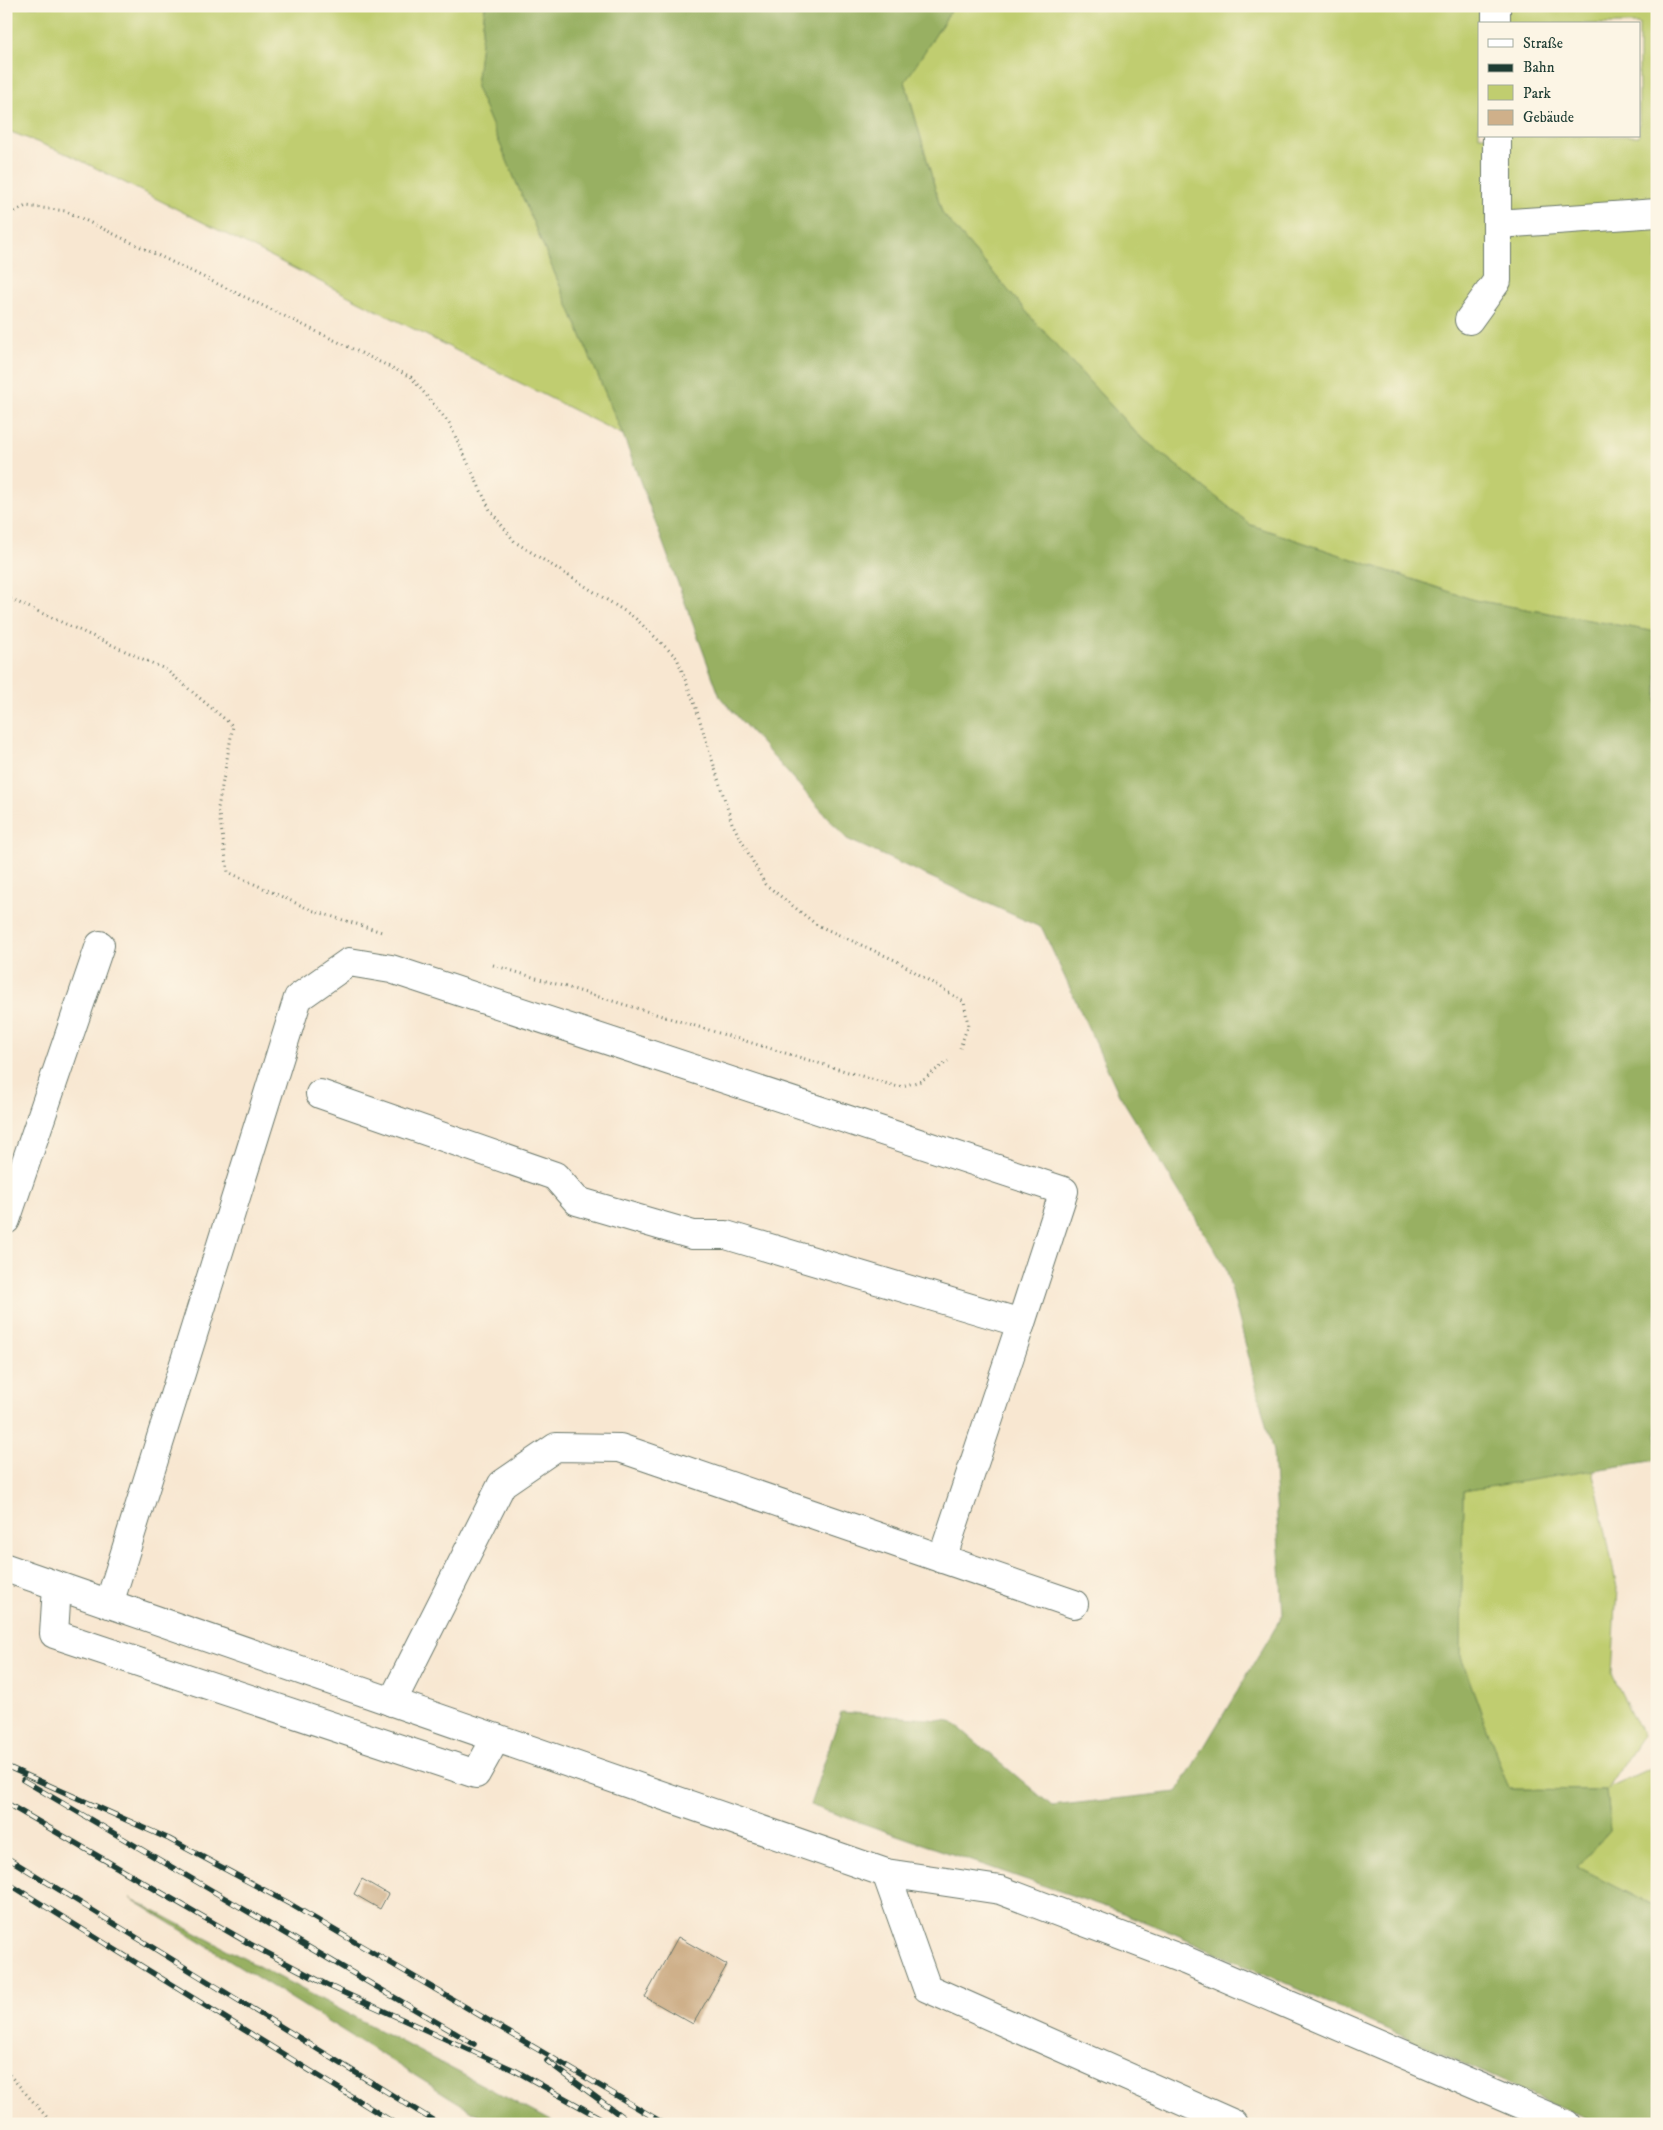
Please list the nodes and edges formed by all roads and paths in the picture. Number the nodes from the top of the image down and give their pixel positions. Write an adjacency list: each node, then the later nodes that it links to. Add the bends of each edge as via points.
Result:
1 (1496, 6): 2 (lane)
2 (1496, 22)
3 (1497, 138): 6 (lane)
4 (1657, 213): 6 (lane)
5 (6, 216): 12 (path, via 26,206 66,211 411,377 448,423 490,510 515,542 634,617 677,658 732,823 764,884 817,925 897,961 964,1002 968,1025)
6 (1498, 224): 7 (lane, via 1497,281)
7 (1470, 320)
8 (6, 597): 9 (path, via 166,669 233,726 218,808 228,872 310,910)
9 (386, 933)
10 (100, 945): 15 (lane)
11 (490, 964): 13 (path, via 898,1087 921,1081)
12 (960, 1048)
13 (948, 1061)
14 (320, 1094): 16 (lane, via 555,1176 577,1201 693,1235 726,1235)
15 (6, 1220)
16 (1021, 1323): 17 (lane); 20 (lane, via 1064,1191 391,969 348,962 298,998)
17 (942, 1558): 21 (lane); 22 (lane, via 620,1448 556,1447 502,1484)
18 (6, 1568): 19 (lane)
19 (57, 1586): 20 (lane); 23 (lane, via 54,1634 476,1774)
20 (109, 1604): 22 (lane)
21 (1074, 1604)
22 (392, 1702): 23 (lane)
23 (496, 1738): 24 (lane)
24 (886, 1873): 28 (lane, via 927,1988); 29 (lane, via 1000,1890 1187,1961)
25 (6, 2071): 27 (path)
26 (1657, 2108): 30 (path)
27 (53, 2124)
28 (1234, 2124)
29 (1566, 2124)
30 (1651, 2124)

